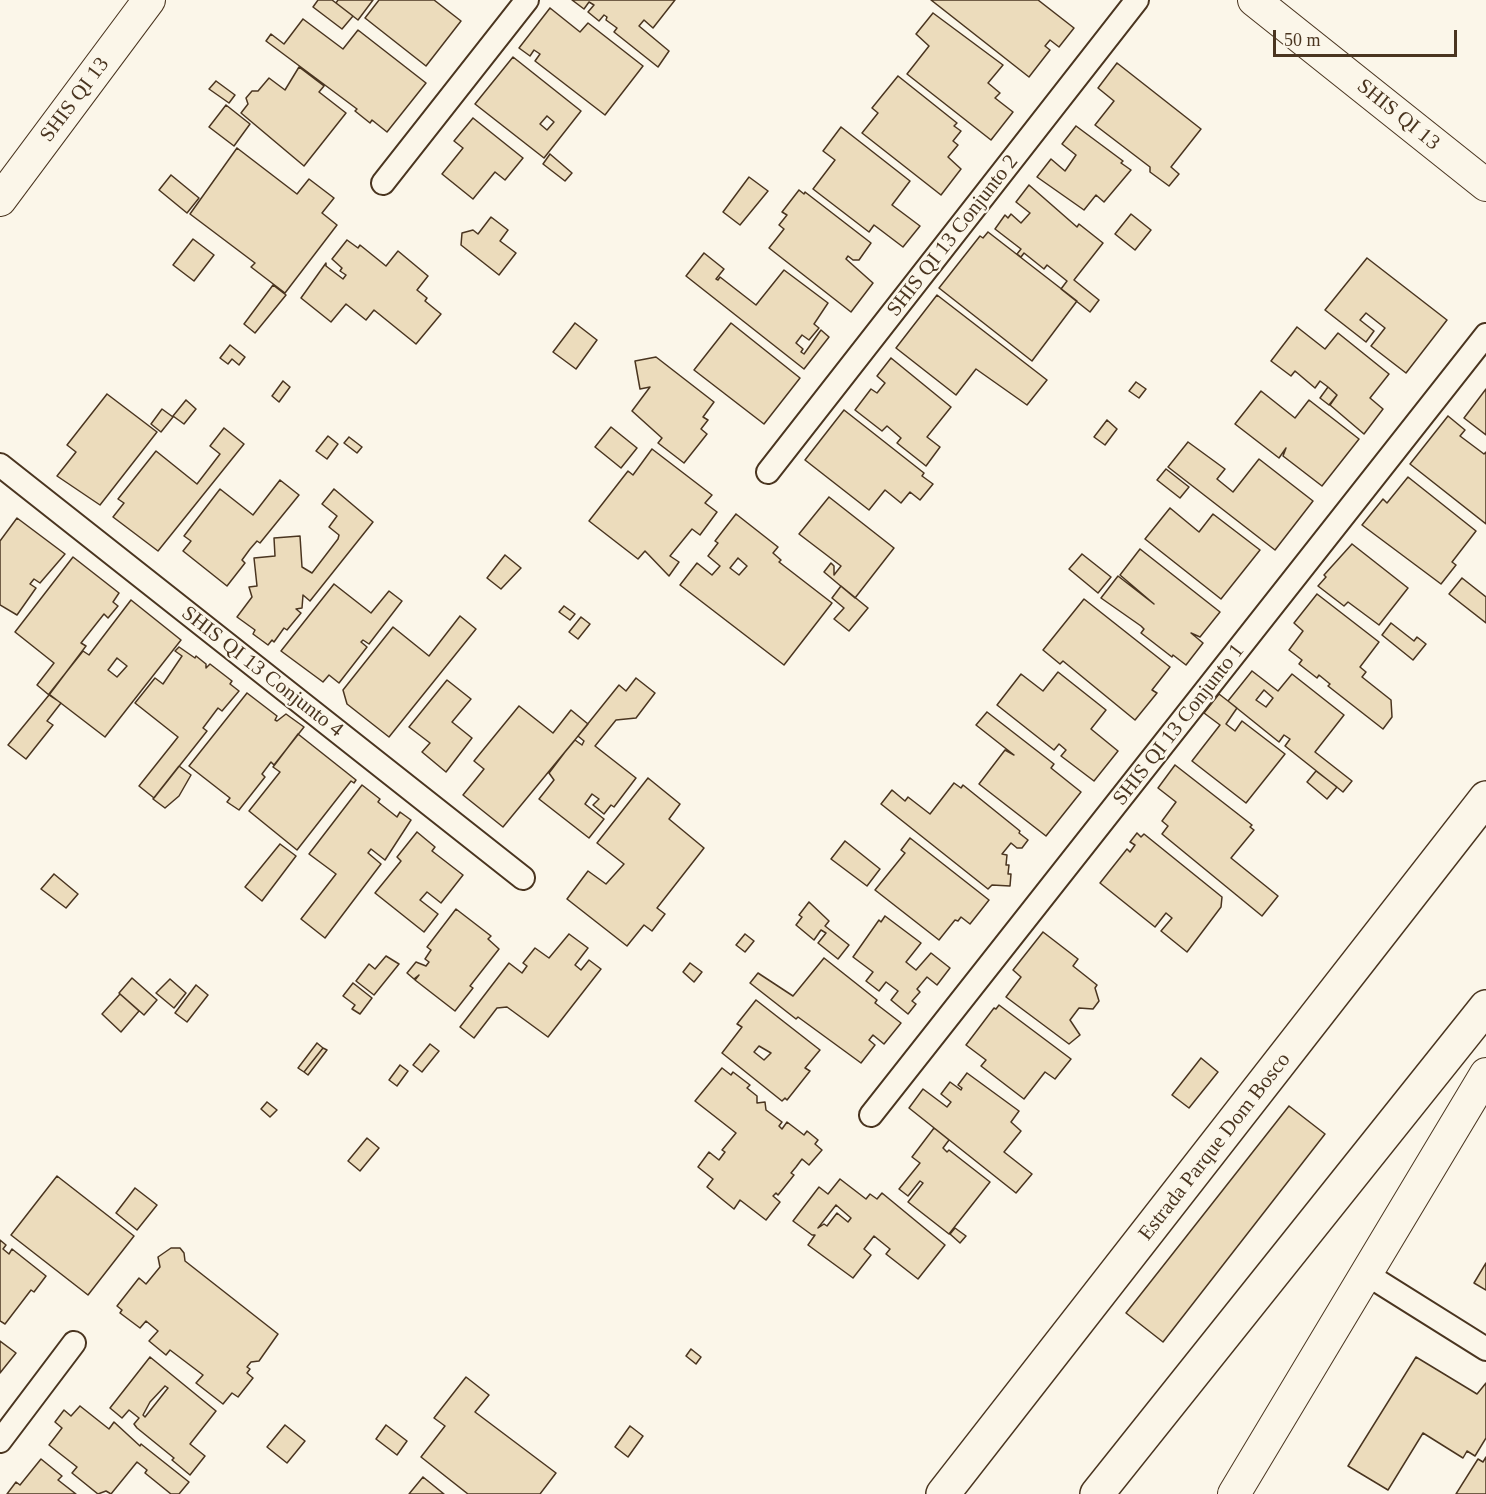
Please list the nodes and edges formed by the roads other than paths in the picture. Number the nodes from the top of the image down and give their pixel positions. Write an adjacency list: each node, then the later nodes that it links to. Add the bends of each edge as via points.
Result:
1 (149, 0): 7 (street, SHIS QI 13)
2 (527, 0): 5 (street)
3 (1137, 0): 10 (street, SHIS QI 13 Conjunto 2)
4 (1254, 0): 6 (street, SHIS QI 13)
5 (383, 183)
6 (1486, 185)
7 (0, 200)
8 (1486, 335): 15 (street, SHIS QI 13 Conjunto 1)
9 (0, 465): 12 (street, SHIS QI 13 Conjunto 4)
10 (768, 472)
11 (1486, 798): 20 (main road, Estrada Parque Dom Bosco)
12 (523, 878)
13 (1486, 1007): 21 (main road)
14 (1486, 1074): 16 (street)
15 (871, 1115)
16 (1368, 1275): 18 (street); 22 (street)
17 (74, 1343): 19 (street)
18 (1486, 1349)
19 (0, 1441)
20 (943, 1494)
21 (1097, 1494)
22 (1234, 1494)

